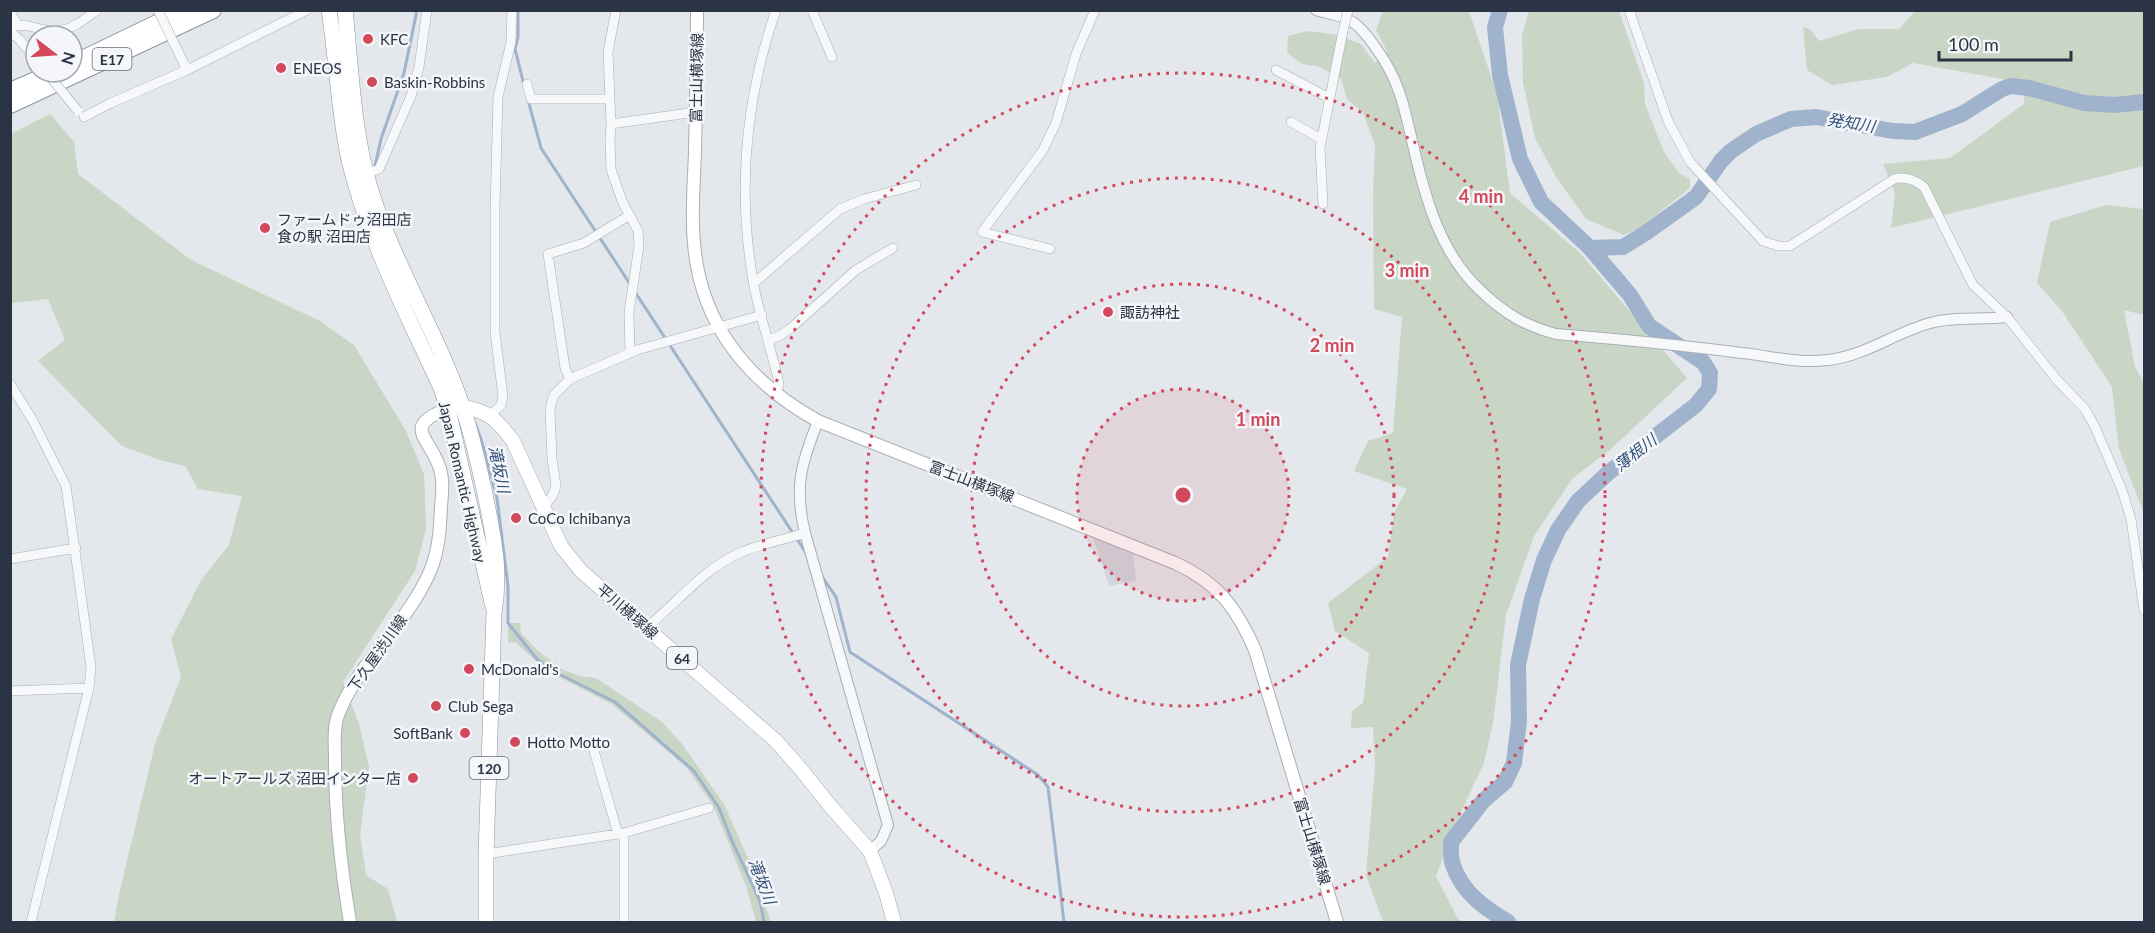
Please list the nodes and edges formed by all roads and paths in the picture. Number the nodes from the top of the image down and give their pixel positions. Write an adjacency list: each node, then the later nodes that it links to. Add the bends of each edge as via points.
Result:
1 (97, 10): 19 (street, via 60,31)
2 (158, 10): 23 (street, bridge)
3 (184, 10): 22 (highway, E17)
4 (213, 10): 31 (highway, E17)
5 (307, 10): 23 (street)
6 (329, 10): 53 (highway, Japan Romantic Highway / 120, via 343,125 363,208 441,388)
7 (345, 10): 38 (highway, Japan Romantic Highway / 120, via 356,124)
8 (427, 10): 38 (street, via 411,96 379,169)
9 (512, 10): 54 (street, via 511,42 498,97 495,209 495,333 503,397)
10 (616, 10): 30 (street, via 608,52)
11 (698, 10): 32 (main road, 富士山横塚線)
12 (776, 10): 44 (street, via 760,61 748,127 745,200)
13 (812, 10): 21 (street)
14 (1095, 10): 43 (street, via 1076,54 1056,123 1042,150 982,232)
15 (1316, 10): 46 (street, via 1340,16 1360,27 1388,64 1401,92 1438,230 1458,266 1516,320 1570,335 1793,361 1848,356 1941,320)
16 (1348, 10): 29 (street, bridge)
17 (1629, 10): 46 (street, via 1668,121 1690,162 1759,238 1790,246 1894,179 1918,182 1972,285)
18 (10, 12): 19 (street)
19 (13, 28): 20 (street)
20 (24, 44)
21 (832, 57)
22 (84, 58)
23 (186, 67): 33 (street)
24 (1276, 70): 29 (street)
25 (26, 84): 28 (highway)
26 (56, 84): 33 (street, bridge)
27 (527, 84): 30 (street, via 531,99)
28 (10, 91)
29 (1329, 98): 37 (street)
30 (610, 99): 36 (street)
31 (10, 105)
32 (696, 112): 36 (street); 47 (main road, 富士山横塚線, via 694,244 705,297)
33 (81, 114): 35 (street)
34 (1291, 122): 37 (street)
35 (93, 124)
36 (611, 124): 41 (street, via 611,169)
37 (1321, 139): 40 (street)
38 (366, 174): 53 (highway, Japan Romantic Highway / 120, via 397,259 423,312)
39 (916, 185): 44 (street, via 840,209)
40 (1323, 204)
41 (630, 215): 49 (street, via 638,231 639,246 630,312); 50 (street, via 584,243 548,254)
42 (893, 248): 48 (street, via 856,270 782,335)
43 (1050, 249)
44 (754, 283): 45 (street)
45 (762, 315): 47 (street); 48 (street)
46 (2007, 317): 60 (street, via 2085,409 2099,434 2133,530)
47 (719, 327): 49 (street); 52 (main road, 富士山横塚線, via 745,365)
48 (769, 340): 52 (street, via 779,385)
49 (630, 353): 50 (street)
50 (570, 379): 56 (street, via 554,395 550,410 556,486)
51 (10, 384): 58 (street, via 66,486)
52 (775, 394): 55 (main road, 富士山横塚線)
53 (455, 408): 54 (main road, 平川横塚線 / 64, via 476,409); 68 (highway, Japan Romantic Highway / 120, via 486,499 499,587 494,613); 70 (main road, 下久屋渋川線, via 431,415 422,425 421,432 439,465 441,477 439,538 431,570 358,676 337,718 336,822)
54 (490, 416): 56 (main road, 平川横塚線 / 64, via 513,441)
55 (818, 421): 57 (street, via 800,481 799,502); 74 (main road, 富士山横塚線, via 1174,563 1195,573 1224,597 1255,650)
56 (544, 507): 61 (main road, 平川横塚線 / 64, via 570,559)
57 (805, 533): 61 (street, via 733,557 692,585); 67 (street, via 888,825 881,841)
58 (76, 548): 59 (street); 62 (street, via 91,667)
59 (10, 559)
60 (2145, 610)
61 (647, 627): 67 (main road, 平川横塚線 / 64, via 775,740)
62 (89, 688): 63 (street); 69 (street)
63 (10, 691)
64 (592, 744): 66 (street)
65 (709, 808): 66 (street)
66 (621, 833): 68 (street); 72 (street)
67 (870, 851): 73 (main road, 平川横塚線 / 64)
68 (486, 854): 71 (highway, Japan Romantic Highway / 120)
69 (31, 922)
70 (350, 922)
71 (486, 922)
72 (624, 922)
73 (894, 922)
74 (1337, 922)

